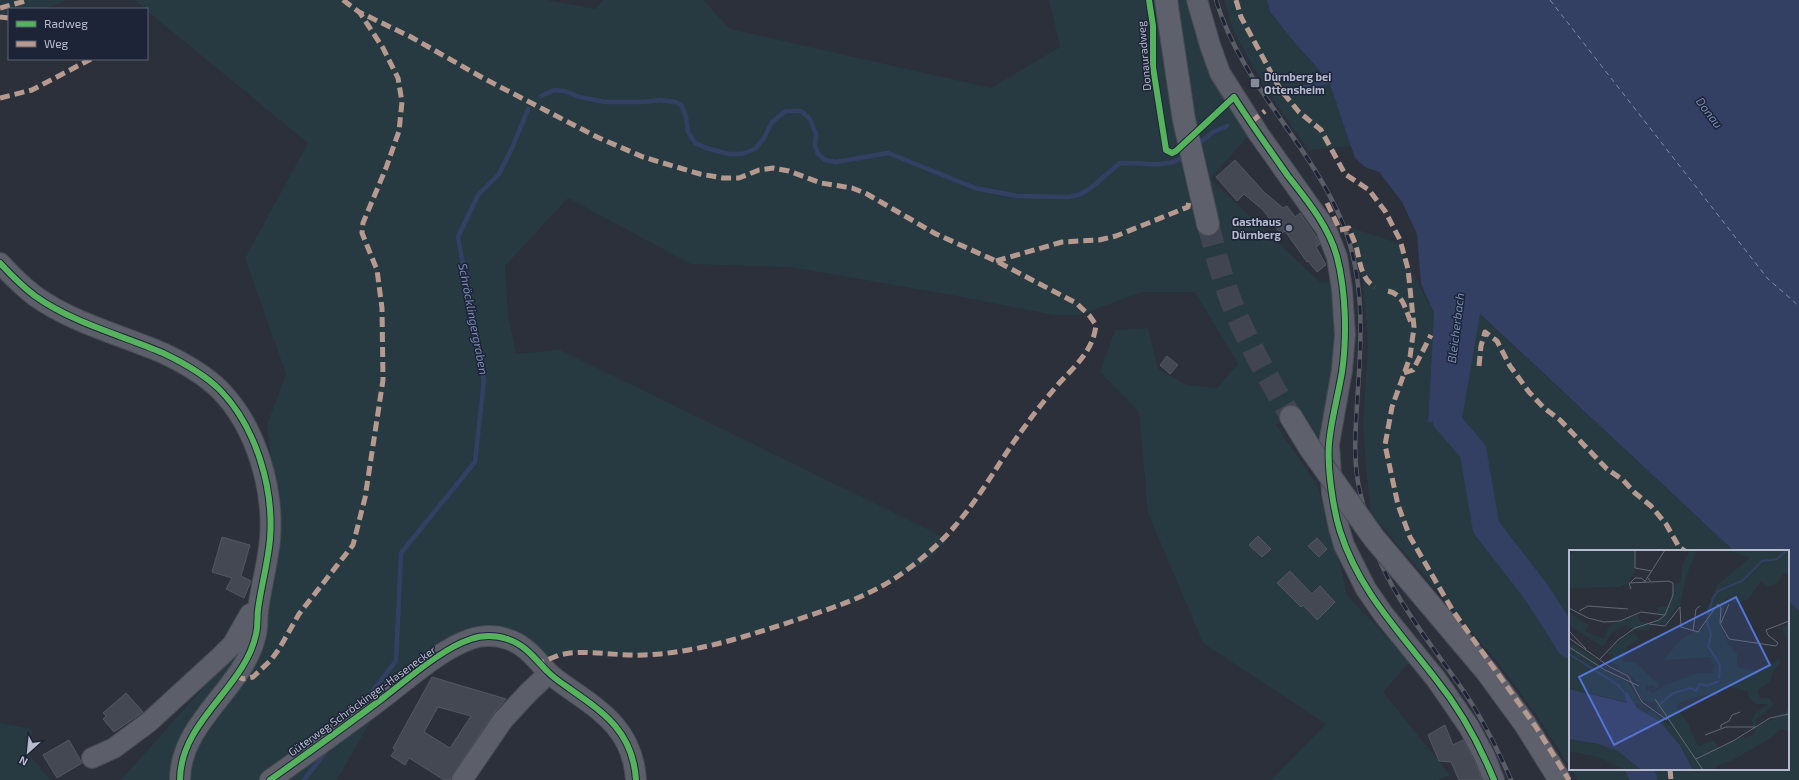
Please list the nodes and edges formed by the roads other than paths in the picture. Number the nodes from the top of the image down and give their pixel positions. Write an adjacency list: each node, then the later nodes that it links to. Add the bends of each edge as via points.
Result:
1 (1166, 0): 3 (main road, via 1184,120)
2 (1197, 0): 13 (street, via 1220,73 1258,133 1326,229 1337,257 1345,335 1342,370 1329,444 1332,494 1344,545 1366,589 1436,678 1465,721 1485,757)
3 (1208, 224)
4 (0, 263): 6 (street, via 22,285 46,303 194,369 232,403 258,453 271,519)
5 (1291, 417): 14 (main road, bridge, via 1374,538 1487,672 1525,724)
6 (258, 611): 8 (street, via 250,614 233,644 149,722 114,748); 9 (street, via 253,644 236,676 204,718 188,746 183,758)
7 (549, 673): 10 (street, Güterweg Schröckinger-Hasenecker, via 525,649 508,639 483,636 471,639 437,657); 11 (street, via 503,720); 12 (street, Güterweg Schröckinger-Hasenecker, via 590,702 619,729 631,750)
8 (92, 758)
9 (180, 780)
10 (270, 780)
11 (462, 780)
12 (636, 780)
13 (1494, 780)
14 (1560, 780)

